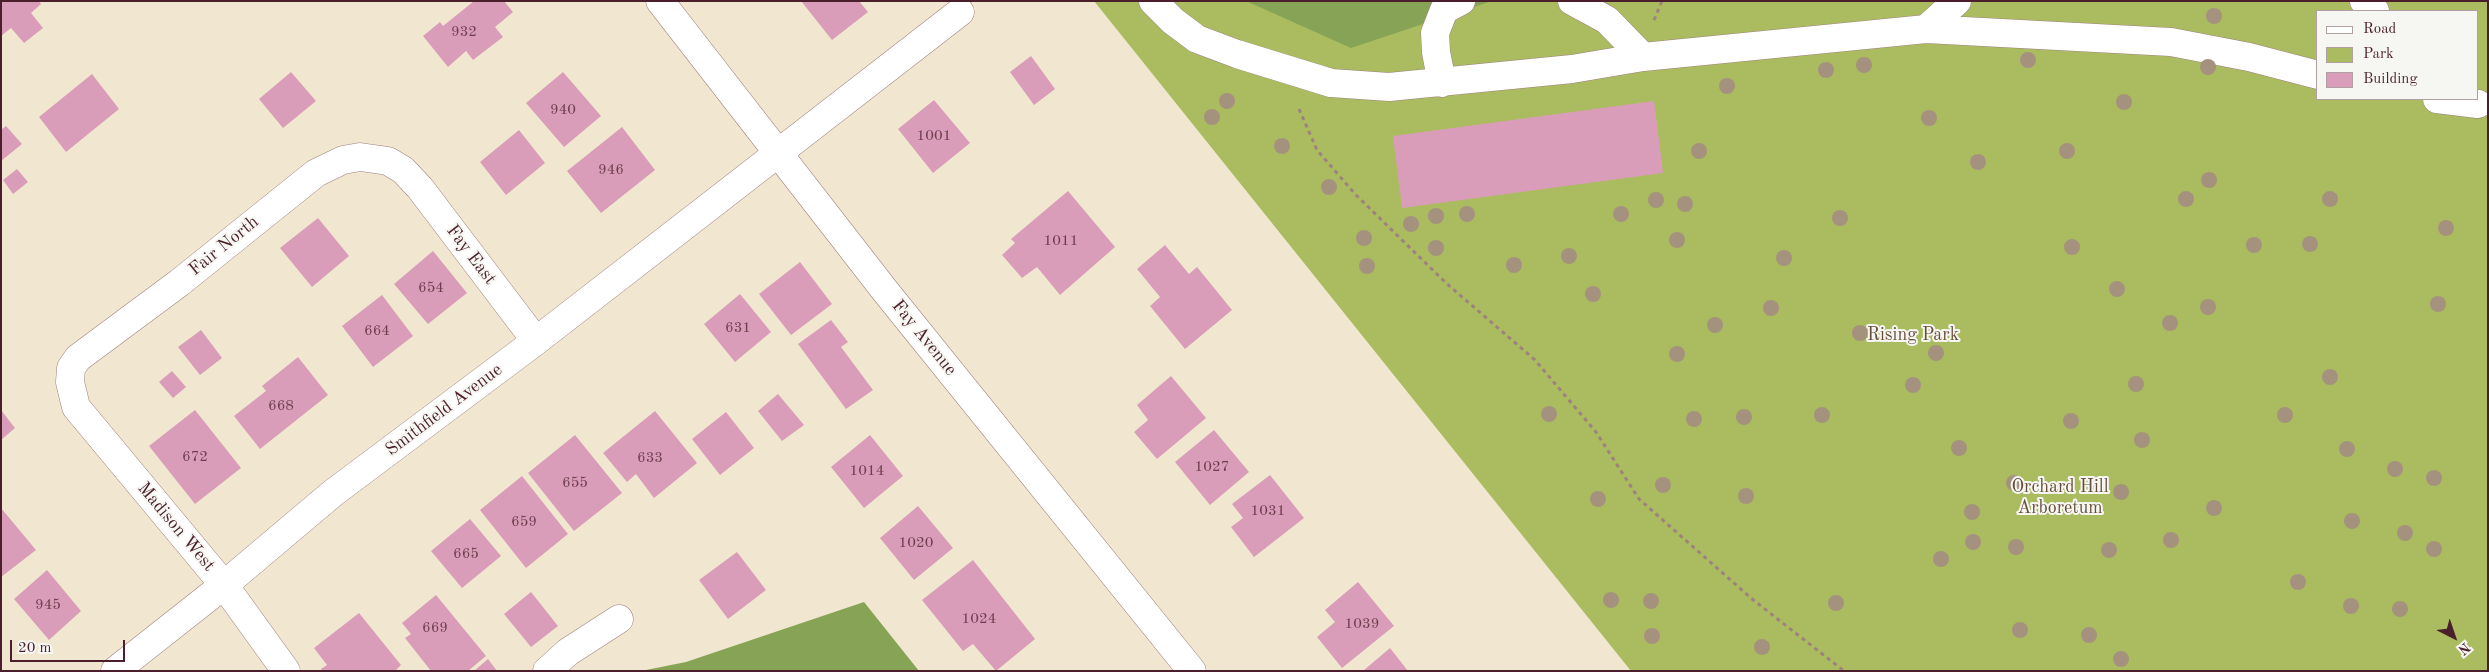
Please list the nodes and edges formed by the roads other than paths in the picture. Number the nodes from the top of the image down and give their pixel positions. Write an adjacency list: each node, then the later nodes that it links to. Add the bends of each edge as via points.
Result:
1 (660, 1): 15 (street, Fay Avenue)
2 (1153, 1): 12 (street, via 1172,21 1197,39 1332,83 1389,87)
3 (1461, 1): 12 (street, via 1444,10 1435,33)
4 (1572, 1): 10 (street, via 1607,20)
5 (1957, 1): 9 (street)
6 (2364, 1): 7 (street)
7 (2374, 10)
8 (960, 12): 15 (street, Smithfield Avenue)
9 (1926, 29): 10 (street); 11 (street, via 2171,42)
10 (1643, 57): 12 (street, via 1572,69)
11 (2316, 74)
12 (1442, 83)
13 (2448, 100): 14 (street)
14 (2480, 103)
15 (777, 153): 17 (street, Smithfield Avenue); 24 (street, Fay Avenue)
16 (403, 170): 17 (street, Fay East); 18 (street, Fair North, via 388,161 360,157 343,160 316,173 179,283 78,358 71,368)
17 (536, 342): 19 (street, Smithfield Avenue, via 333,493)
18 (70, 382): 19 (street, Madison West, via 76,407)
19 (224, 585): 21 (street, Smithfield Avenue); 22 (street, Madison West)
20 (619, 619): 23 (street, via 568,652)
21 (115, 671)
22 (286, 671)
23 (547, 671)
24 (1192, 671)

